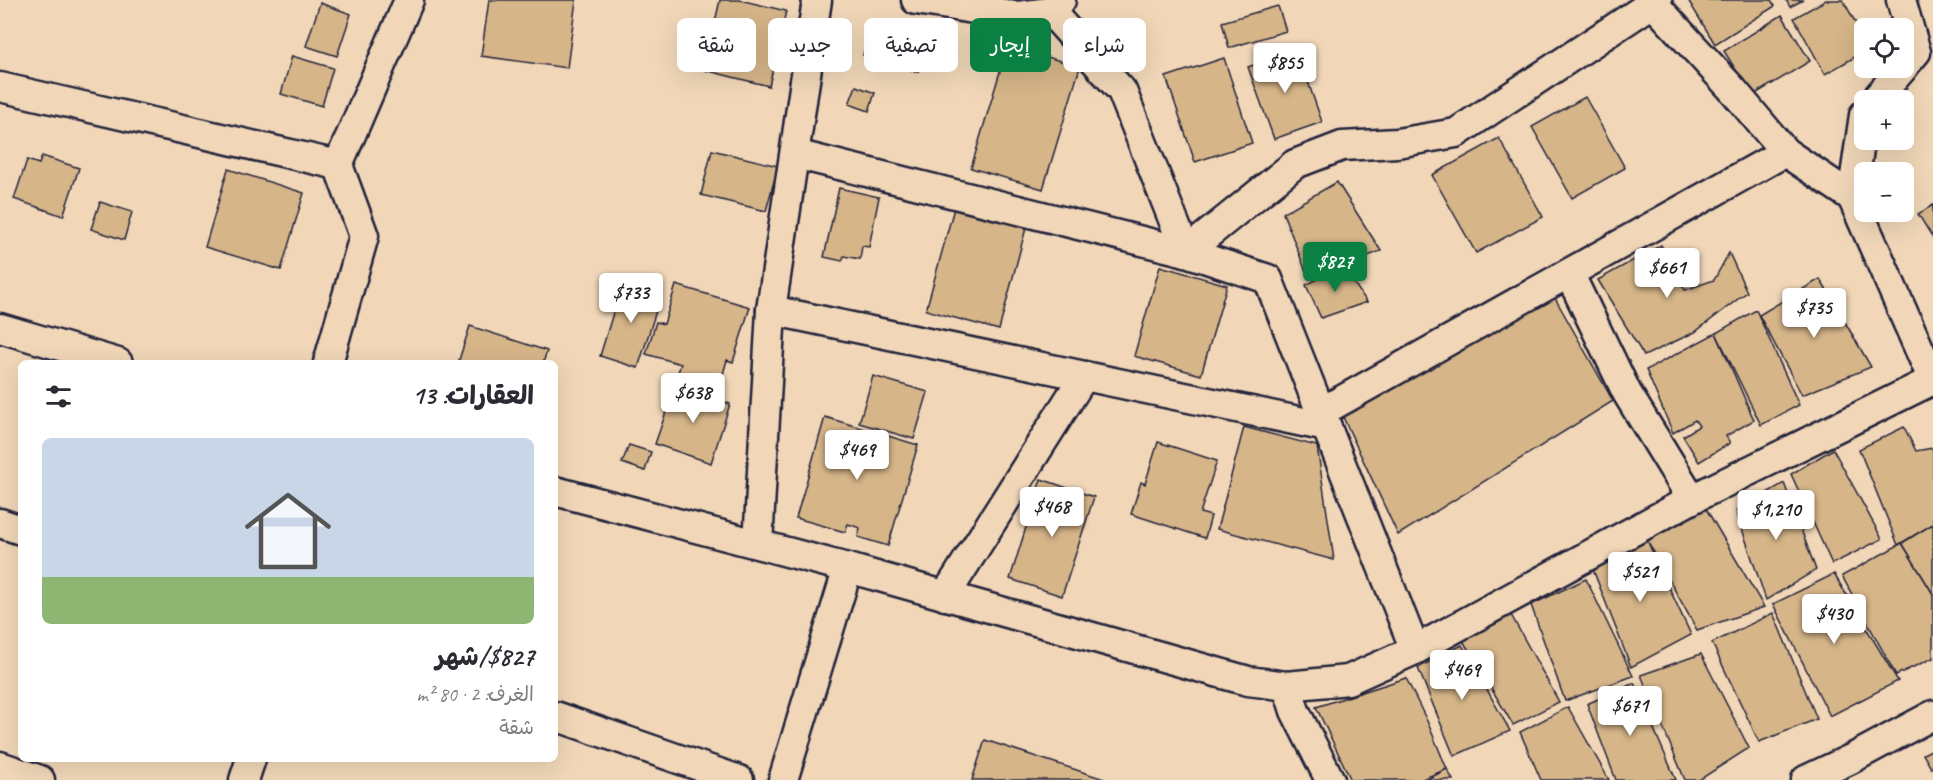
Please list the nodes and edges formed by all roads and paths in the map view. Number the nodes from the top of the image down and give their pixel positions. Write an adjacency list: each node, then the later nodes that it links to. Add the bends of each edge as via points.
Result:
1 (409, 0): 14 (street)
2 (817, 0): 13 (street)
3 (916, 0): 6 (street, via 1018,16)
4 (1901, 0): 7 (street)
5 (1655, 1): 12 (street); 16 (street, via 1456,133 1397,143 1342,146 1295,164)
6 (1056, 6): 16 (street, via 1122,91)
7 (1905, 18)
8 (1895, 78): 10 (street)
9 (0, 87): 14 (street)
10 (1884, 90)
11 (1859, 150): 15 (street)
12 (1785, 152): 15 (street); 17 (street)
13 (795, 154): 16 (street); 18 (street)
14 (338, 165): 21 (street, via 364,236)
15 (1852, 197): 23 (street)
16 (1186, 252): 24 (street, via 1268,279)
17 (1569, 273): 24 (street); 26 (street, via 1627,393)
18 (771, 310): 22 (street); 29 (street)
19 (0, 328): 20 (street)
20 (108, 360)
21 (329, 360)
22 (1084, 376): 24 (street); 31 (street)
23 (1933, 380): 26 (street)
24 (1324, 420): 32 (street)
25 (558, 491): 29 (street)
26 (1692, 499): 32 (street)
27 (0, 523): 28 (street)
28 (18, 529)
29 (758, 544): 30 (street)
30 (848, 568): 31 (street); 41 (street)
31 (945, 596): 33 (street, via 1248,681)
32 (1415, 650): 33 (street, via 1348,680)
33 (1287, 686): 42 (street, via 1295,711)
34 (1933, 715): 43 (street)
35 (558, 717): 40 (street)
36 (251, 762): 39 (street)
37 (0, 766): 38 (street)
38 (40, 780)
39 (244, 780)
40 (739, 780)
41 (783, 780)
42 (1330, 780)
43 (1806, 780)

